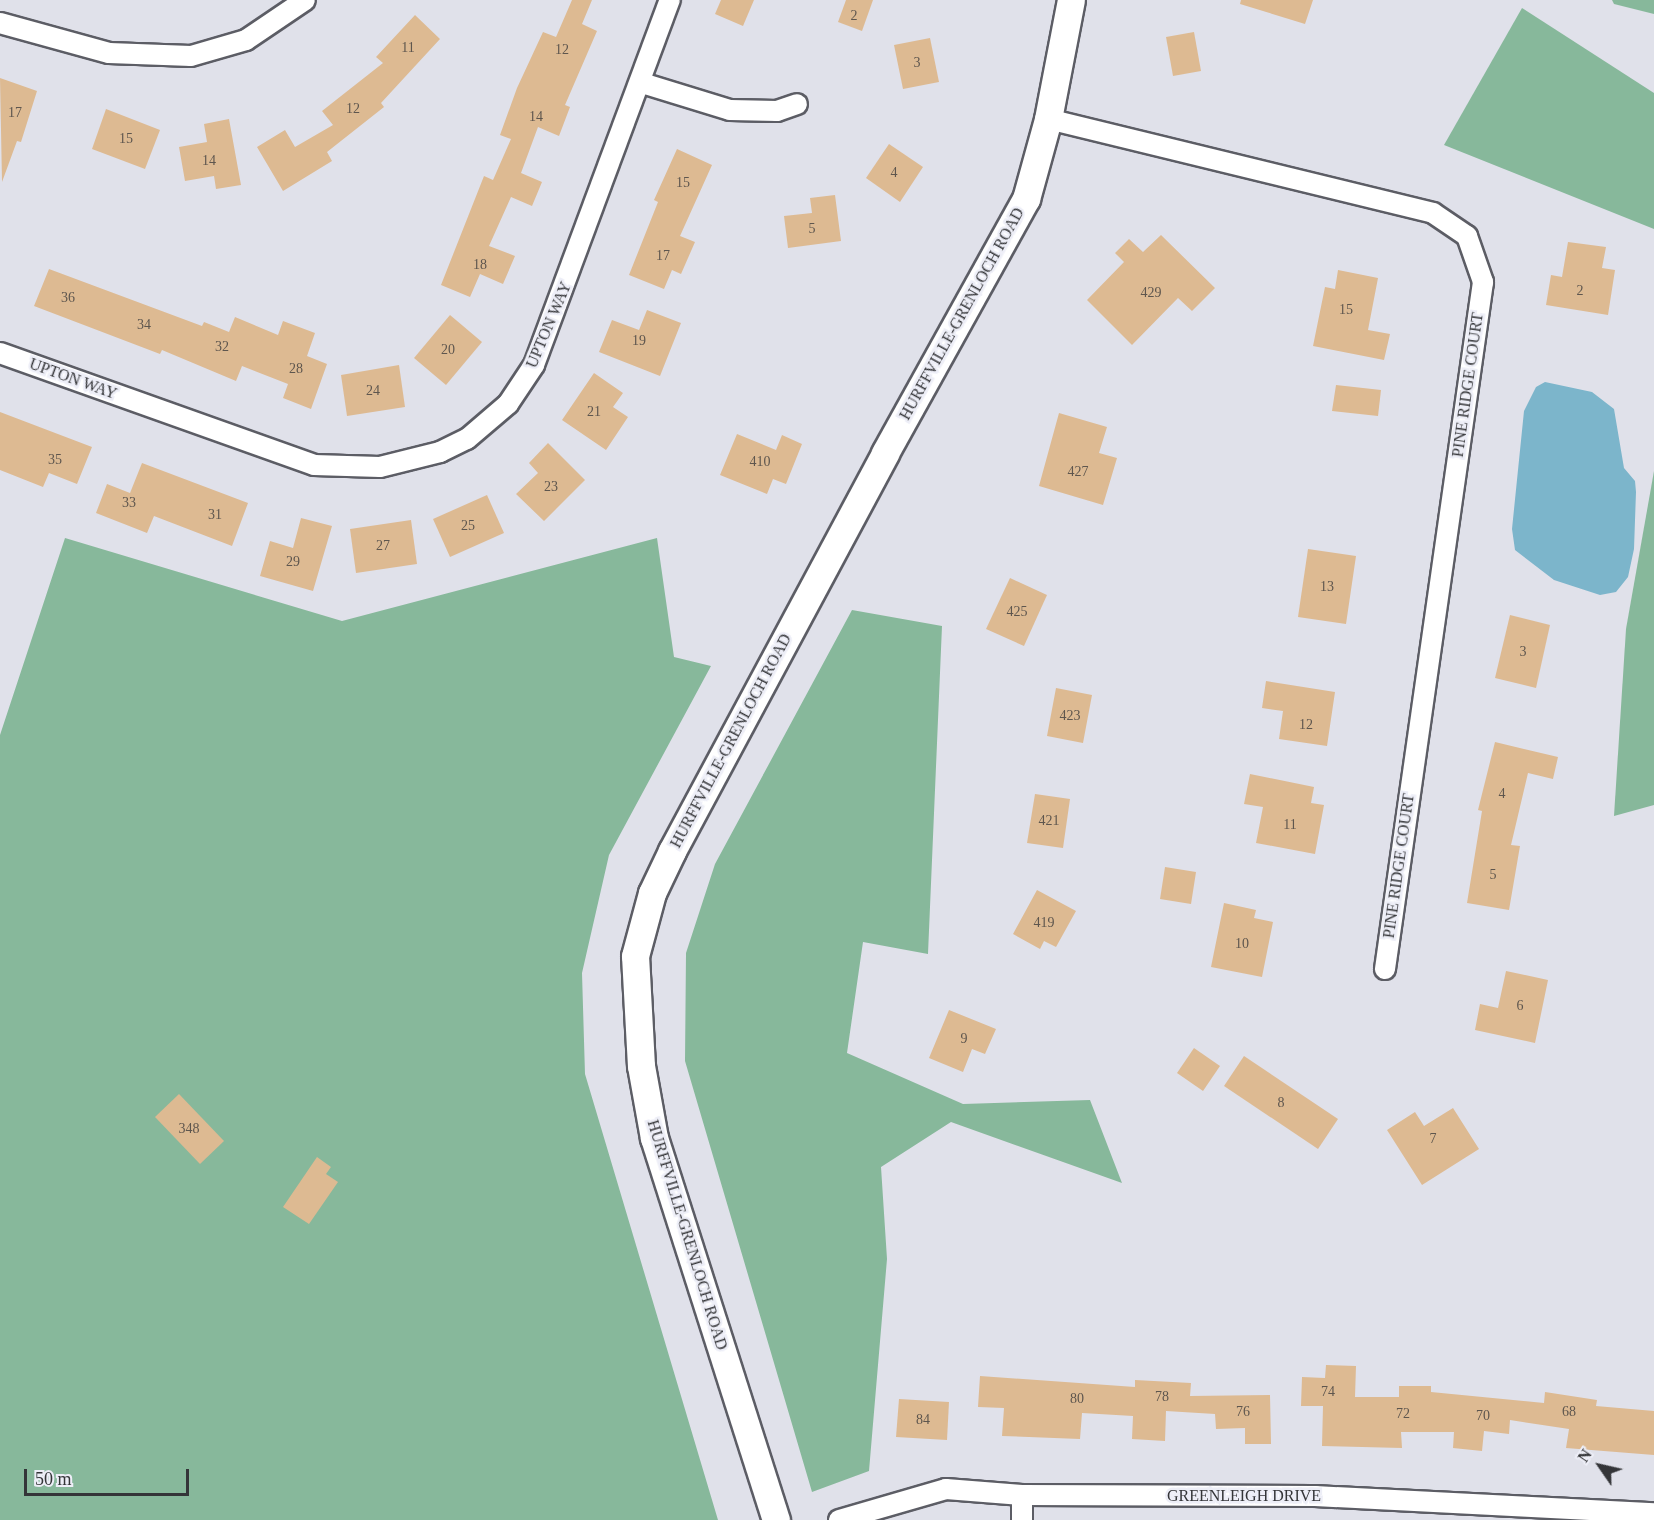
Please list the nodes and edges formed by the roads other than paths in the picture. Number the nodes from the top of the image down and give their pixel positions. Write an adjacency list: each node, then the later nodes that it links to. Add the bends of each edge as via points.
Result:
1 (305, 0): 4 (street, via 246,40 191,56 109,53)
2 (670, 0): 5 (street, UPTON WAY)
3 (1071, 0): 7 (main road, HURFFVILLE-GRENLOCH ROAD)
4 (0, 23)
5 (642, 83): 6 (street, via 730,110 777,111); 8 (street, UPTON WAY, via 534,365 490,423 440,452 380,467 314,465)
6 (797, 104)
7 (1048, 120): 9 (street, PINE RIDGE COURT, via 1433,213 1467,236 1484,282); 12 (main road, HURFFVILLE-GRENLOCH ROAD, via 1026,199 672,851 652,893 635,956 641,1066 654,1138)
8 (0, 353)
9 (1385, 969)
10 (1022, 1495): 11 (street, GREENLEIGH DRIVE, via 1315,1496); 13 (street, GREENLEIGH DRIVE, via 946,1489); 14 (street)
11 (1649, 1516)
12 (776, 1520)
13 (839, 1520)
14 (1022, 1520)

